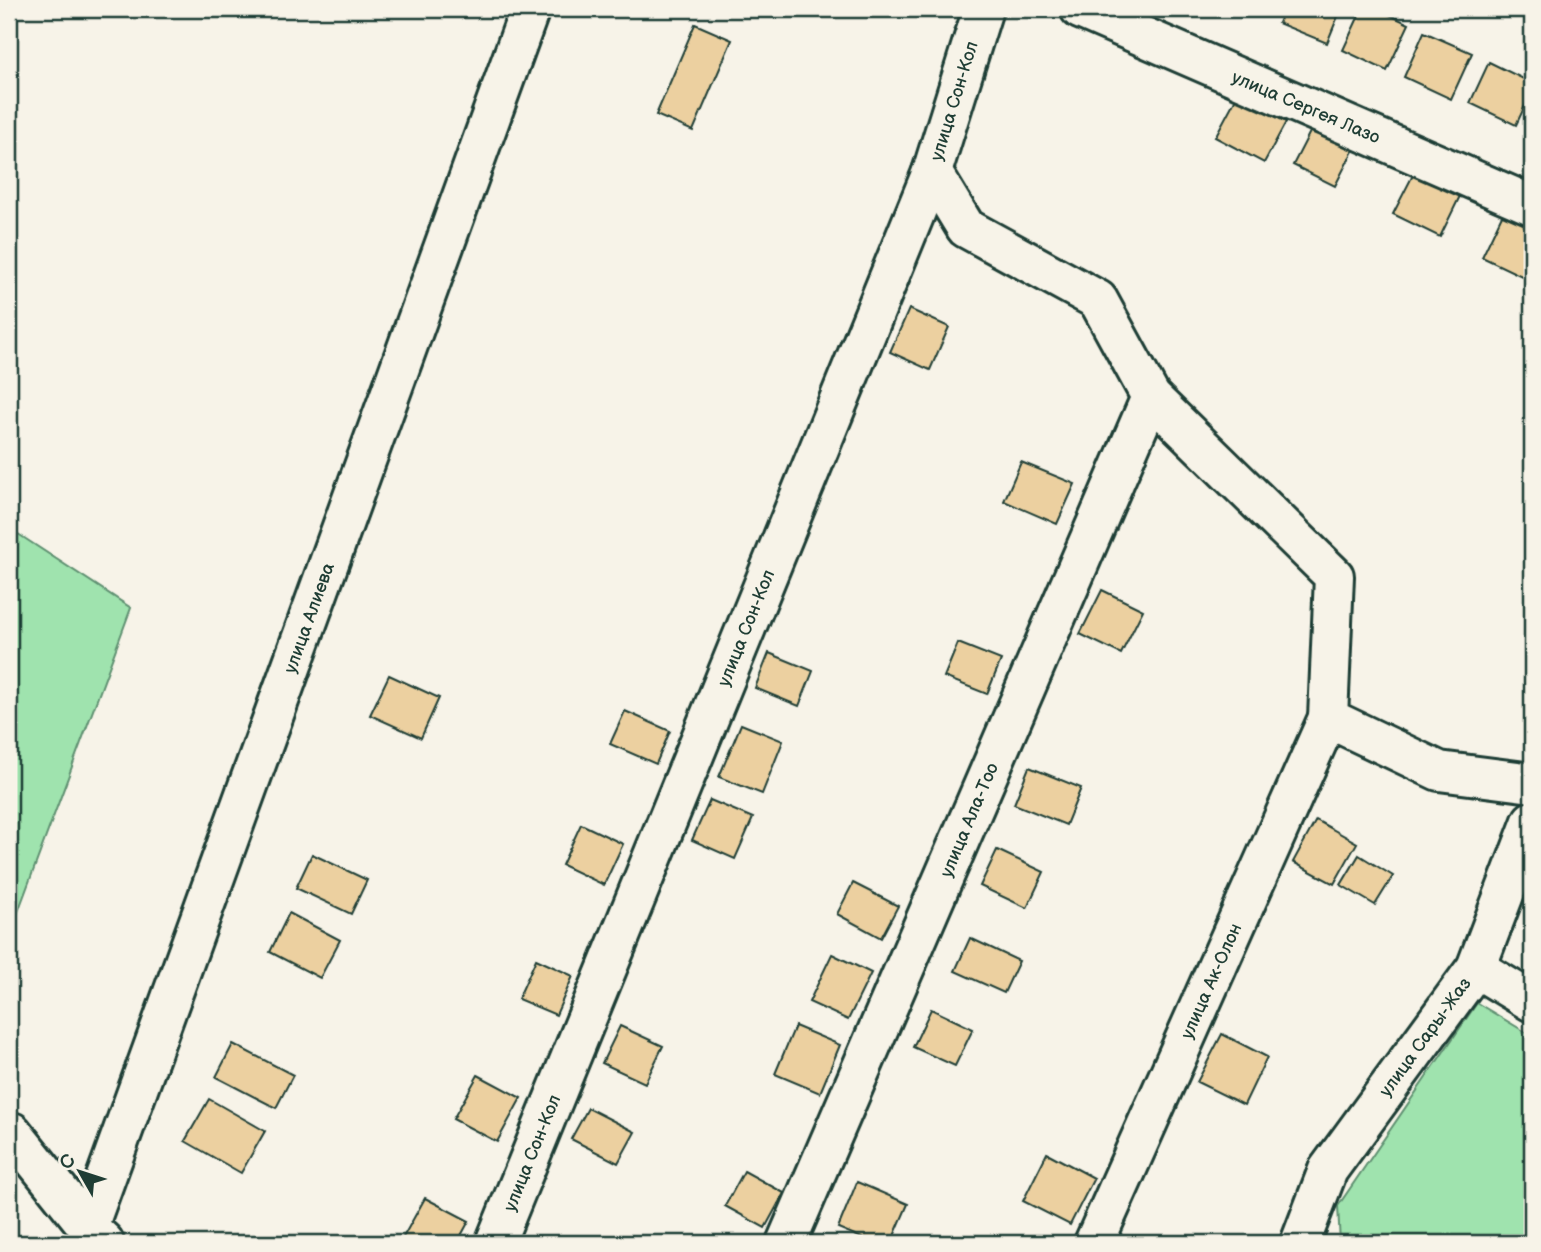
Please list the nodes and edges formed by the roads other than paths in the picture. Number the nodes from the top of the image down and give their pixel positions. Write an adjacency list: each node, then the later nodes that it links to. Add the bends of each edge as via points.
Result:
1 (530, 9): 13 (street, улица Алиева)
2 (983, 9): 4 (street, улица Сон-Кол)
3 (1080, 9): 5 (street, улица Сергея Лазо)
4 (932, 172): 6 (street, via 967,228 1098,300); 14 (street, улица Сон-Кол)
5 (1532, 205)
6 (1151, 397): 7 (street, via 1334,576); 15 (street, улица Ала-Тоо)
7 (1328, 718): 8 (street, via 1439,771); 16 (street, улица Ак-Олон)
8 (1532, 783)
9 (1532, 821): 10 (street, улица Сары-Жаз)
10 (1476, 968): 11 (street); 17 (street, улица Сары-Жаз, via 1328,1170)
11 (1532, 1002)
12 (12, 1132): 13 (street)
13 (97, 1235)
14 (495, 1243)
15 (786, 1243)
16 (1094, 1243)
17 (1300, 1243)

